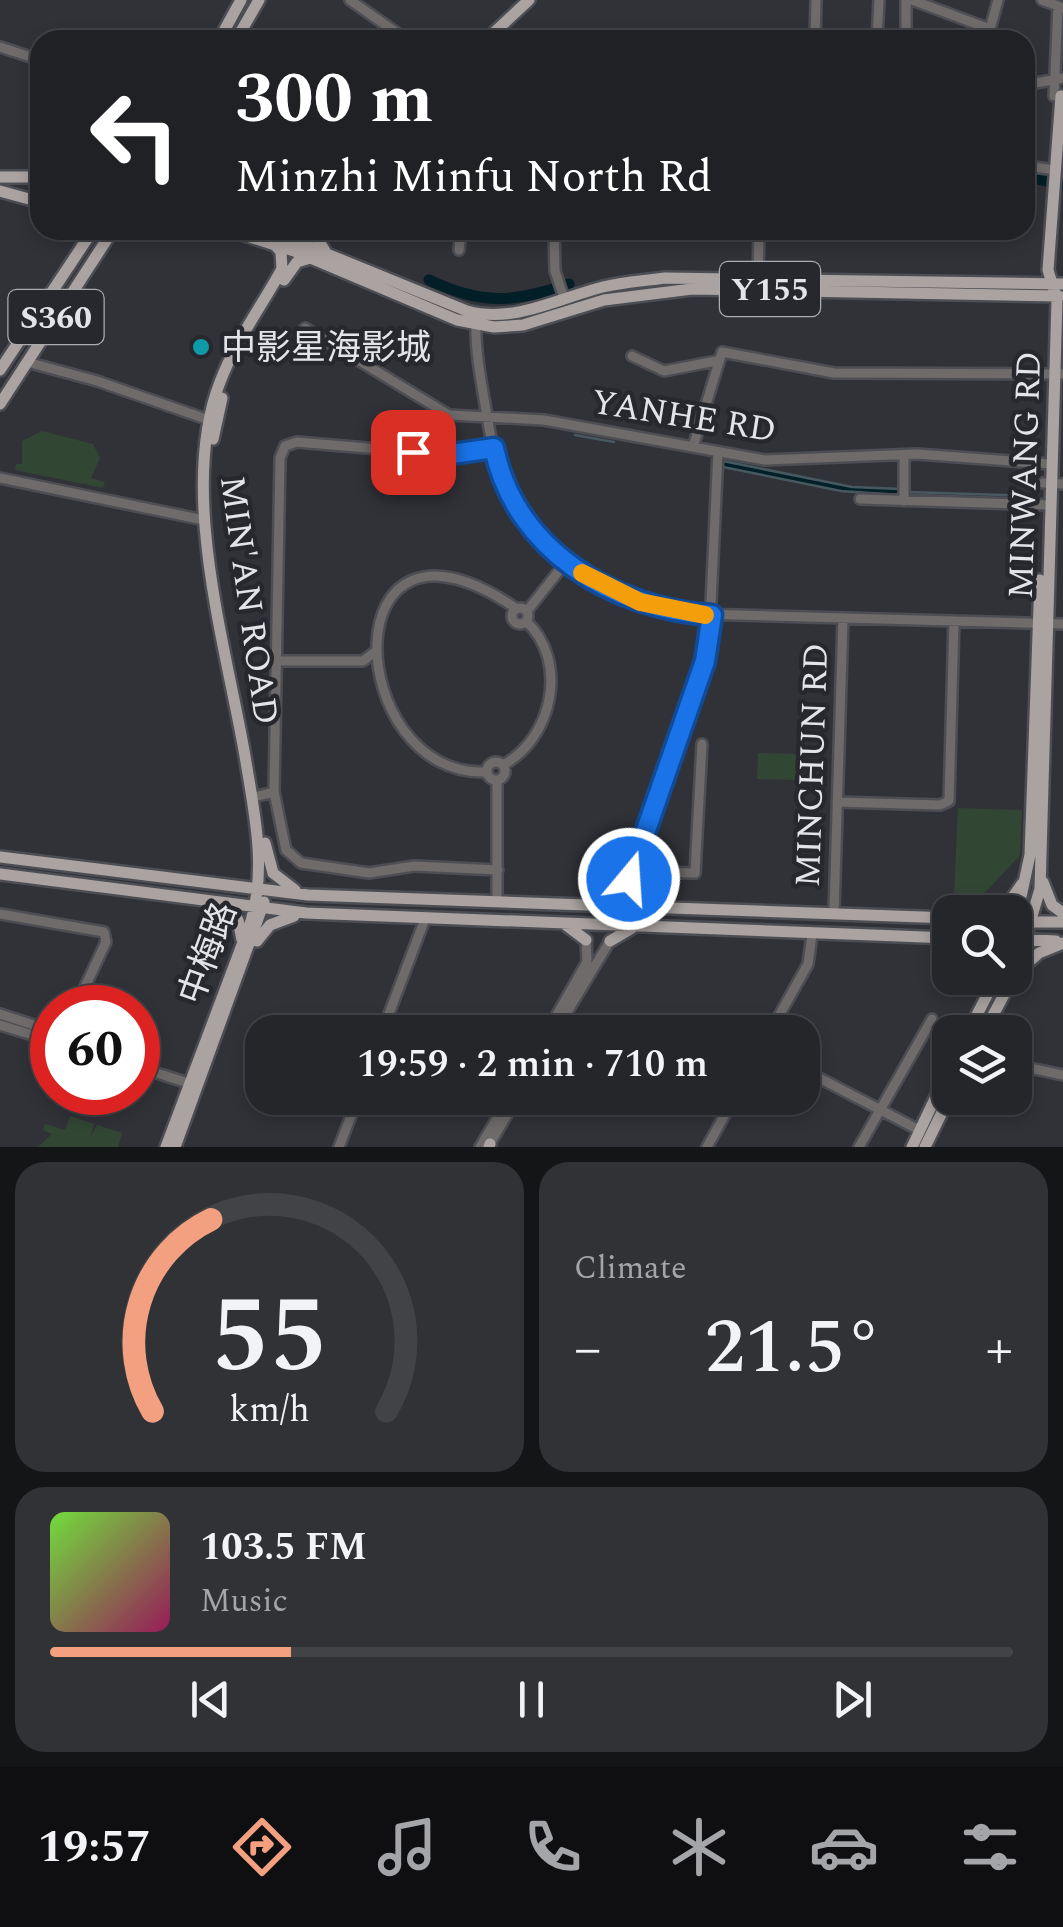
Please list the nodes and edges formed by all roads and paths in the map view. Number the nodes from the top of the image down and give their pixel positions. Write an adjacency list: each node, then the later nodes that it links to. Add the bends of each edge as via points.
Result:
1 (240, 0): 13 (main road)
2 (259, 0): 14 (main road)
3 (350, 0): 15 (street)
4 (529, 0): 16 (main road)
5 (537, 0): 17 (main road)
6 (816, 0): 18 (street)
7 (878, 0): 19 (street)
8 (909, 0): 12 (street); 20 (street)
9 (998, 0): 12 (street)
10 (1042, 0): 11 (street)
11 (1061, 7): 23 (street, MINWANG RD)
12 (990, 28)
13 (224, 30)
14 (242, 30)
15 (394, 30)
16 (497, 30)
17 (508, 30)
18 (815, 30)
19 (877, 30)
20 (907, 30)
21 (0, 47): 22 (street)
22 (30, 57)
23 (1060, 79): 24 (street); 25 (street, MINWANG RD)
24 (1035, 83)
25 (1058, 96): 27 (main road, MINWANG RD)
26 (1035, 168): 27 (street)
27 (1053, 171): 47 (main road, MINWANG RD)
28 (0, 178): 29 (main road)
29 (30, 178)
30 (0, 191): 31 (main road)
31 (30, 199)
32 (86, 240): 53 (main road, S360)
33 (106, 240): 52 (main road, S360)
34 (275, 240): 44 (main road)
35 (280, 240): 43 (main road)
36 (285, 240): 42 (main road)
37 (320, 240): 42 (main road)
38 (460, 240): 41 (street)
39 (554, 240): 46 (street)
40 (759, 240): 45 (street)
41 (459, 250)
42 (328, 254): 48 (main road)
43 (310, 258): 44 (main road); 48 (main road)
44 (283, 276): 57 (main road, MIN'AN ROAD, via 229,361); 88 (main road, MIN'AN ROAD, via 230,373 209,470 216,551)
45 (758, 279): 46 (main road, Y155, via 665,278); 47 (main road, Y155)
46 (561, 290): 48 (main road, Y155, via 526,311)
47 (1054, 290): 48 (main road, Y155, via 681,290 604,300 523,324); 54 (main road, MINWANG RD)
48 (484, 320): 56 (street)
49 (305, 328): 56 (street, YANHE RD, via 439,411)
50 (632, 356): 51 (street, via 664,371)
51 (716, 361): 54 (street, via 722,352 834,373); 59 (street)
52 (27, 362): 55 (main road, S360); 57 (street)
53 (0, 370)
54 (1055, 374): 58 (main road, MINWANG RD); 63 (main road)
55 (0, 404)
56 (487, 418): 59 (street, YANHE RD, via 531,419); 60 (street)
57 (208, 420): 69 (main road, MIN'AN ROAD)
58 (1058, 420): 63 (main road, MINWANG RD)
59 (693, 447): 61 (street, YANHE RD)
60 (494, 448): 70 (street, via 518,512); 80 (street, via 445,455 285,446)
61 (718, 453): 62 (street, YANHE RD, via 777,460); 74 (street)
62 (904, 455): 63 (street, YANHE RD); 66 (street)
63 (1048, 464): 65 (main road, MINWANG RD)
64 (0, 478): 69 (street)
65 (1052, 483): 68 (main road, MINWANG RD)
66 (904, 495): 67 (street); 68 (street)
67 (860, 499)
68 (1046, 506): 71 (main road, MINWANG RD); 77 (main road)
69 (204, 520): 90 (main road, MIN'AN ROAD)
70 (566, 562): 73 (street); 74 (street, via 640,602)
71 (1048, 568): 72 (street); 77 (main road, MINWANG RD)
72 (1063, 568)
73 (524, 614): 79 (street, via 462,580 416,576 388,602); 84 (street, via 548,650 553,680 533,738)
74 (712, 615): 75 (street); 91 (street, via 705,661)
75 (842, 619): 76 (street); 89 (street, MINCHUN RD)
76 (954, 621): 77 (street); 89 (street, via 949,801)
77 (1042, 624): 78 (street); 94 (main road, MINWANG RD)
78 (1063, 624)
79 (376, 651): 81 (street); 82 (street)
80 (276, 661): 81 (street); 87 (street)
81 (363, 661): 82 (street)
82 (378, 674): 85 (street, via 415,744 456,770)
83 (702, 744): 91 (street, via 695,873 652,872)
84 (503, 765): 85 (street, via 495,762); 86 (street)
85 (486, 772): 86 (street)
86 (497, 781): 93 (street)
87 (274, 792): 88 (street); 93 (street, via 286,850 302,863 369,874 414,866)
88 (258, 796): 90 (main road, MIN'AN ROAD)
89 (837, 802): 107 (street, MINCHUN RD)
90 (262, 845): 97 (main road, via 251,876); 98 (main road, MIN'AN ROAD); 99 (main road, via 273,874)
91 (637, 853): 96 (street)
92 (0, 857): 97 (main road)
93 (498, 870): 103 (street)
94 (1035, 872): 100 (main road); 101 (main road); 109 (main road); 113 (main road)
95 (0, 874): 102 (main road)
96 (630, 874): 104 (main road, via 614,896); 105 (main road, via 634,894)
97 (220, 885): 98 (main road)
98 (262, 890): 99 (main road); 106 (main road, 中梅路)
99 (308, 895): 103 (main road)
100 (1016, 895)
101 (1026, 895)
102 (208, 902): 106 (main road); 123 (main road, via 238,920)
103 (497, 902): 104 (main road)
104 (591, 906): 105 (main road)
105 (660, 907): 107 (main road)
106 (259, 908): 108 (main road); 123 (main road, 中梅路); 125 (main road, 中梅路)
107 (834, 912): 111 (main road)
108 (306, 913): 112 (main road); 125 (main road, via 270,925)
109 (1063, 913)
110 (0, 914): 126 (street, via 104,932 106,942)
111 (932, 917)
112 (425, 920): 115 (main road); 128 (street)
113 (1032, 922): 114 (main road)
114 (1063, 922)
115 (562, 924): 116 (main road); 119 (main road)
116 (640, 927): 117 (main road); 121 (main road)
117 (812, 935): 118 (main road); 131 (street, via 808,964)
118 (932, 938)
119 (586, 940): 129 (street, via 587,962)
120 (1032, 941): 122 (main road)
121 (610, 942): 130 (street)
122 (1063, 942): 124 (main road)
123 (241, 946): 140 (main road, 中梅路)
124 (1032, 959)
125 (244, 961): 151 (main road, 中梅路)
126 (86, 985)
127 (0, 1014): 133 (street)
128 (389, 1015)
129 (556, 1015)
130 (565, 1015)
131 (780, 1015)
132 (932, 1019): 142 (street)
133 (30, 1024)
134 (0, 1025): 135 (street)
135 (30, 1034)
136 (1032, 1068): 138 (street)
137 (160, 1074): 140 (street)
138 (1063, 1075)
139 (820, 1078): 142 (street)
140 (188, 1083): 150 (main road, 中梅路)
141 (932, 1104): 148 (main road)
142 (880, 1110): 148 (street); 154 (street)
143 (351, 1115): 152 (street)
144 (501, 1115): 149 (street)
145 (506, 1115): 149 (street)
146 (725, 1115): 153 (street)
147 (941, 1115): 156 (main road)
148 (919, 1130): 155 (main road)
149 (487, 1146)
150 (166, 1147)
151 (175, 1147)
152 (339, 1147)
153 (707, 1147)
154 (860, 1147)
155 (912, 1147)
156 (925, 1147)

